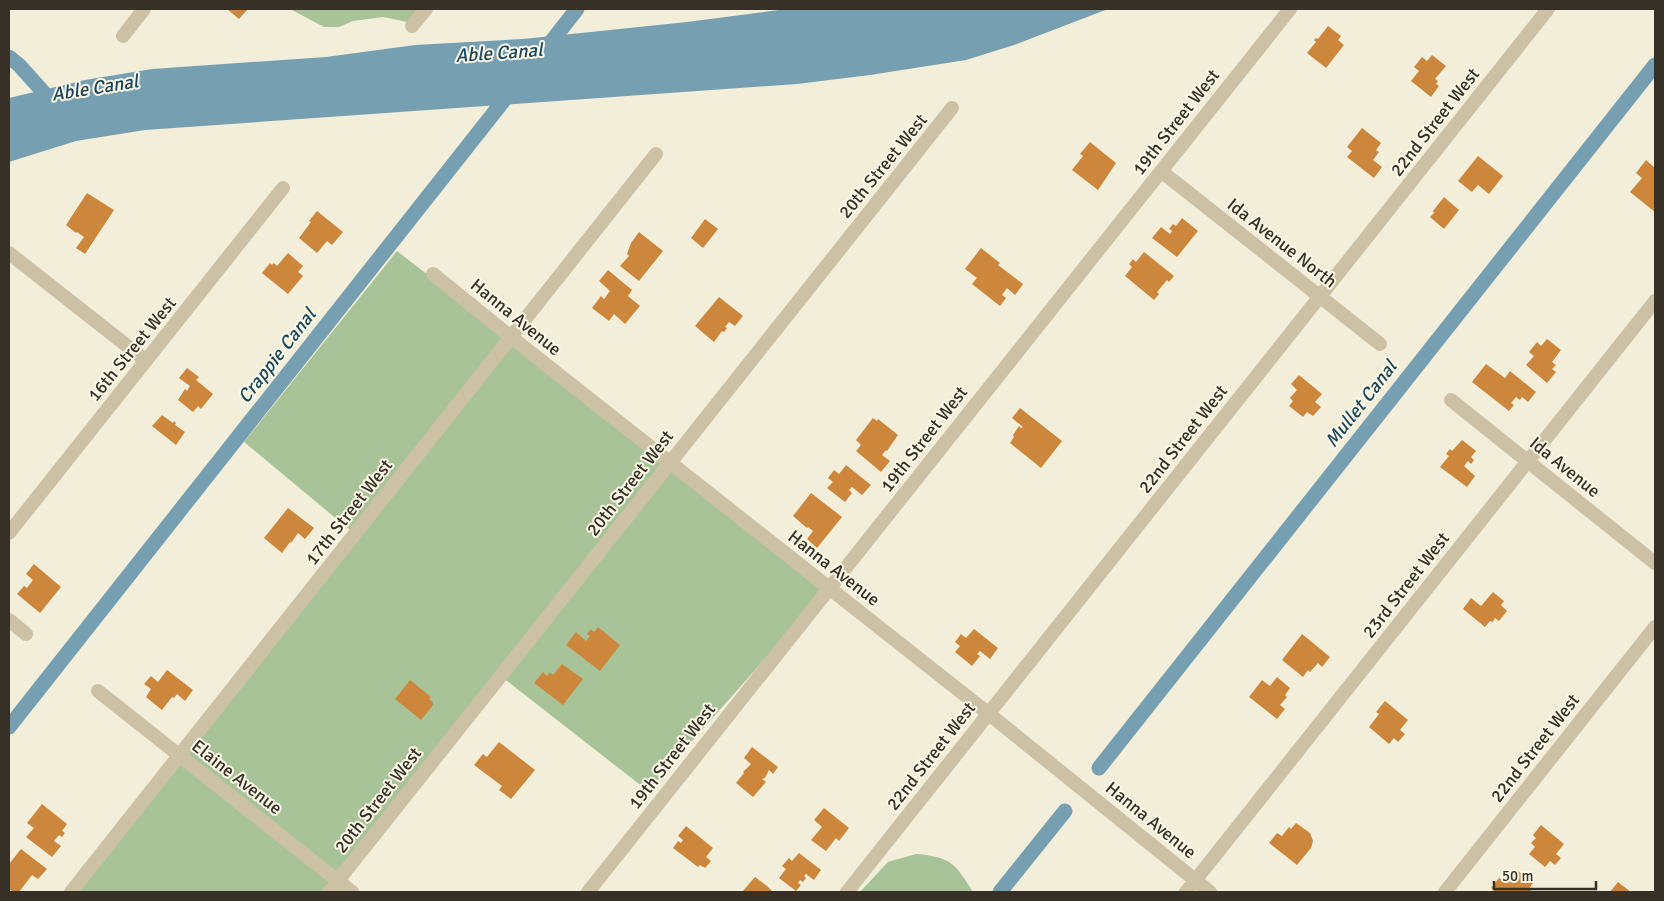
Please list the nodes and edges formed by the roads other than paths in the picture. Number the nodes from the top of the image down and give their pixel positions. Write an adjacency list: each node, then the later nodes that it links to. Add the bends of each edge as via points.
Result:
1 (144, 9): 6 (street)
2 (426, 9): 5 (street)
3 (1290, 9): 9 (street, 19th Street West)
4 (1548, 9): 13 (street, 22nd Street West)
5 (412, 26)
6 (123, 36)
7 (952, 108): 20 (street, 20th Street West)
8 (656, 154): 15 (street, 17th Street West)
9 (1161, 171): 13 (street, Ida Avenue North); 24 (street, 19th Street West)
10 (283, 188): 17 (street, 16th Street West)
11 (9, 253): 17 (street)
12 (433, 274): 15 (street, Hanna Avenue)
13 (1320, 297): 16 (street, Ida Avenue North); 29 (street, 22nd Street West)
14 (1655, 301): 19 (street, 23rd Street West)
15 (511, 337): 20 (street, Hanna Avenue); 30 (street, 17th Street West)
16 (1380, 344)
17 (145, 360): 21 (street, 16th Street West)
18 (1451, 400): 19 (street, Ida Avenue)
19 (1528, 461): 23 (street, Ida Avenue); 31 (street, 23rd Street West)
20 (670, 463): 24 (street, Hanna Avenue); 32 (street, 20th Street West)
21 (14, 515): 22 (street, 16th Street West)
22 (9, 533)
23 (1655, 563)
24 (829, 589): 29 (street, Hanna Avenue); 36 (street, 19th Street West)
25 (9, 620): 27 (street)
26 (1655, 628): 40 (street, 22nd Street West)
27 (26, 634)
28 (98, 691): 30 (street, Elaine Avenue)
29 (989, 714): 31 (street, Hanna Avenue); 37 (street, 22nd Street West)
30 (180, 756): 32 (street, Elaine Avenue); 33 (street, 17th Street West)
31 (1195, 880): 38 (street, 23rd Street West); 39 (street, Hanna Avenue)
32 (338, 881): 34 (street, 20th Street West); 35 (street, Elaine Avenue)
33 (71, 892)
34 (329, 892)
35 (352, 892)
36 (588, 892)
37 (847, 892)
38 (1186, 892)
39 (1210, 892)
40 (1445, 892)

